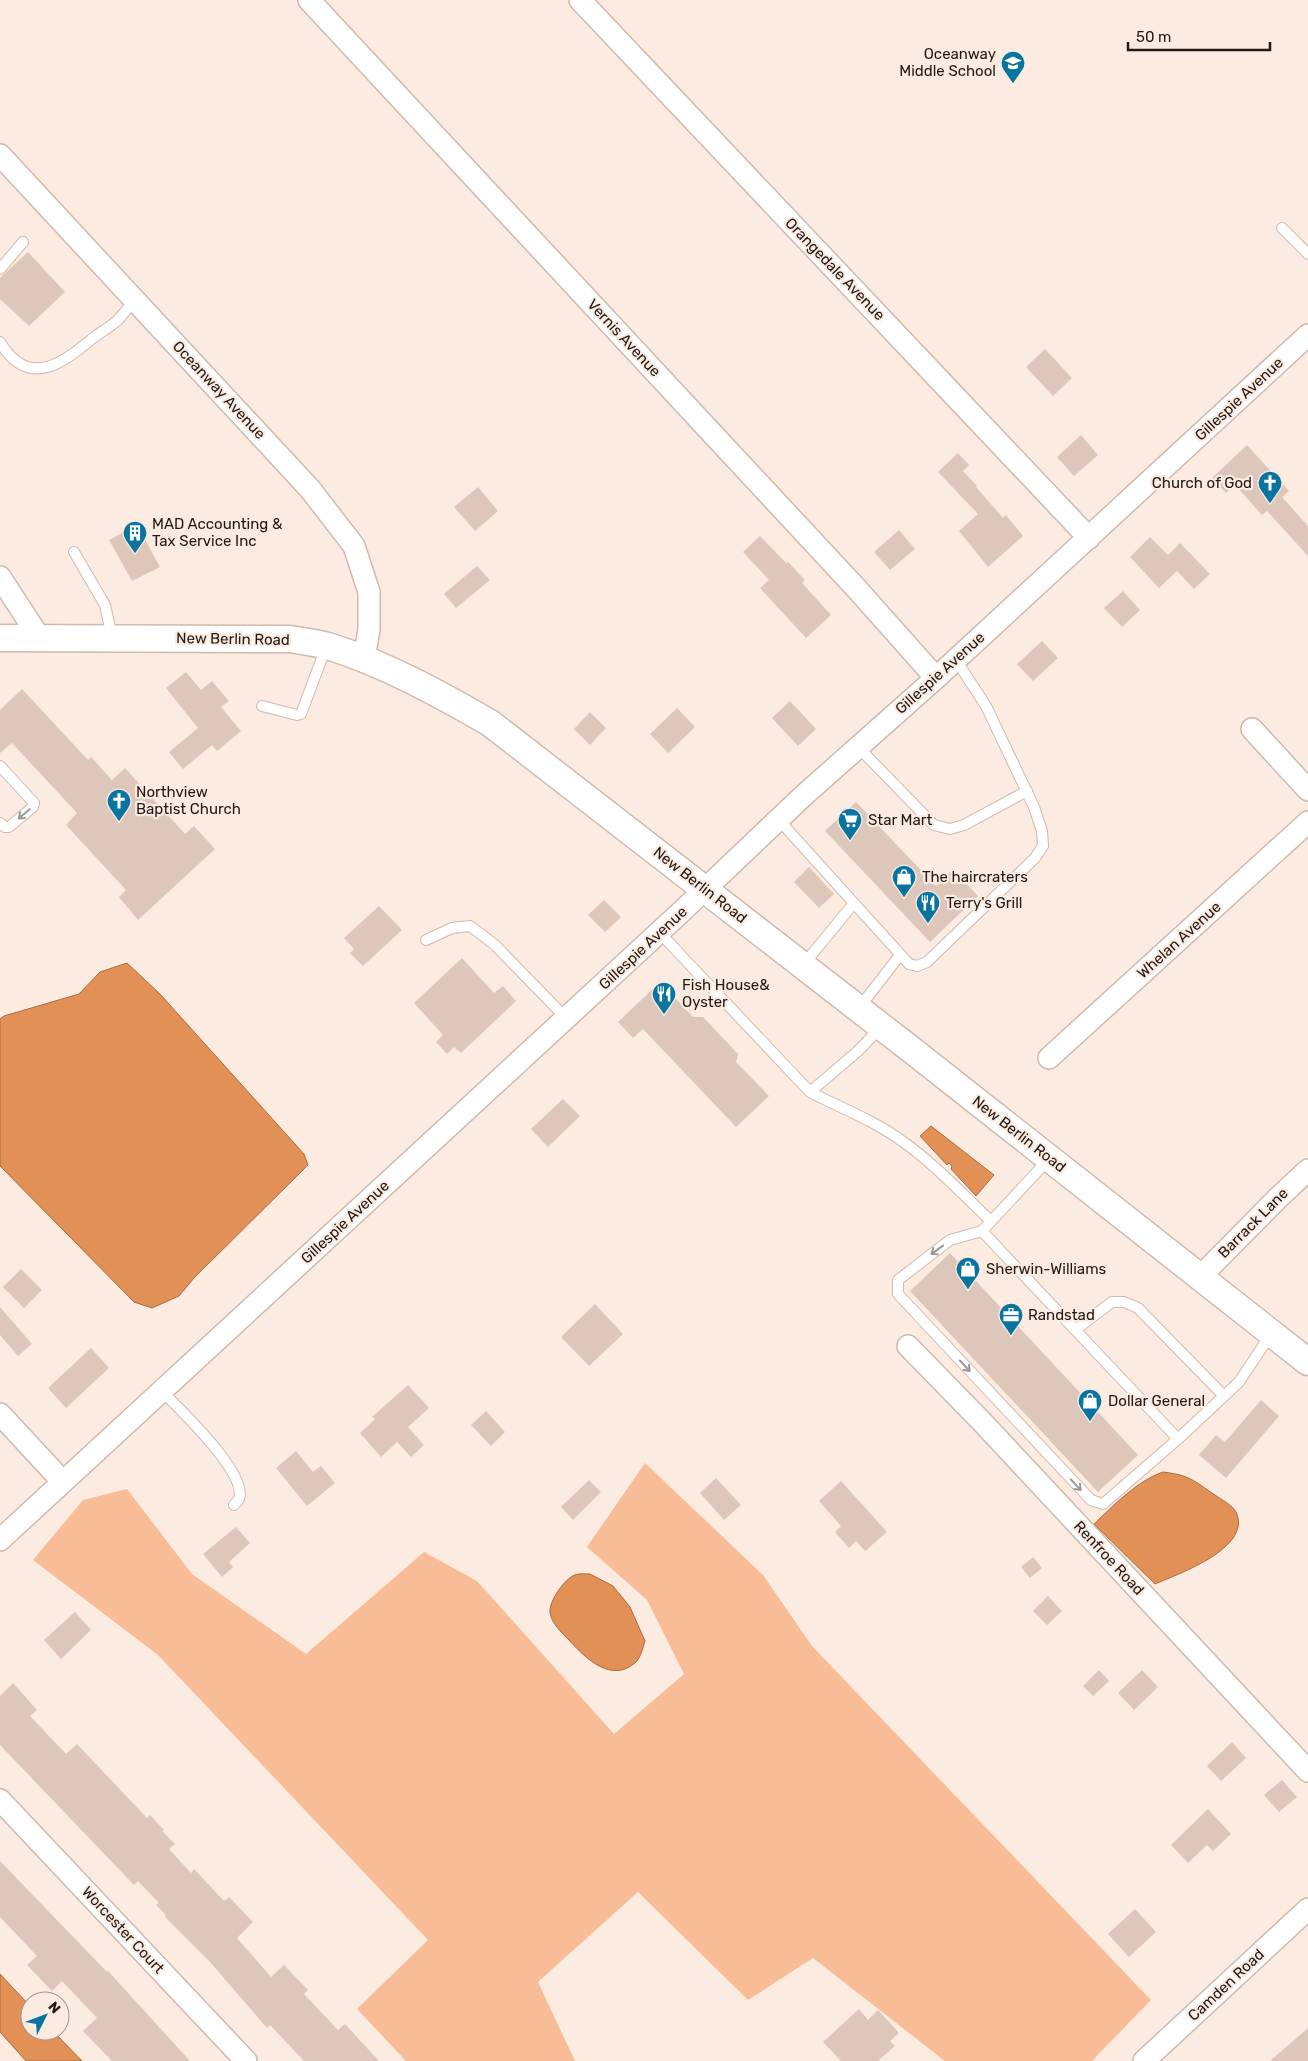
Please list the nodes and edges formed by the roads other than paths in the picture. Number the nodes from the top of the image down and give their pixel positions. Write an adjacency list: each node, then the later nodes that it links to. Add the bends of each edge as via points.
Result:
1 (309, 0): 20 (street, Vernis Avenue, via 850,580)
2 (580, 0): 11 (street, Orangedale Avenue)
3 (0, 155): 8 (street, Oceanway Avenue)
4 (1282, 228): 6 (lane)
5 (23, 242): 7 (lane)
6 (1308, 254)
7 (0, 269)
8 (136, 299): 10 (lane, via 117,321 51,367 35,369 22,364 5,351); 18 (street, Oceanway Avenue, via 310,489 354,546 369,592 369,629)
9 (1308, 335): 11 (street, Gillespie Avenue)
10 (0, 342)
11 (1088, 538): 19 (street, Gillespie Avenue)
12 (74, 552): 16 (lane, via 105,605)
13 (0, 577): 15 (street)
14 (0, 638): 15 (street, New Berlin Road)
15 (39, 638): 16 (street, New Berlin Road)
16 (112, 638): 17 (street, New Berlin Road, via 290,639)
17 (327, 646): 18 (street, New Berlin Road); 21 (lane, via 301,714)
18 (364, 659): 30 (street, New Berlin Road, via 428,687 490,723)
19 (956, 660): 20 (street, Gillespie Avenue); 26 (lane, via 986,706)
20 (936, 678): 23 (street, Gillespie Avenue)
21 (262, 706)
22 (1252, 729): 25 (street)
23 (858, 747): 26 (lane, via 934,825 950,829 964,825); 27 (street, Gillespie Avenue)
24 (0, 766): 29 (lane, one-way to 29, via 34,803 34,807 9,827)
25 (1308, 790)
26 (1027, 791): 34 (lane, via 1042,831 1043,846 1035,858 927,962 917,966 909,964)
27 (778, 819): 30 (street, Gillespie Avenue); 31 (lane)
28 (1308, 822): 39 (street, Whelan Avenue)
29 (0, 823)
30 (706, 889): 32 (street, Gillespie Avenue); 35 (street, New Berlin Road)
31 (854, 903): 34 (lane); 35 (lane)
32 (659, 932): 37 (street, Gillespie Avenue); 40 (lane)
33 (426, 940): 37 (lane, via 452,928 470,926 494,944)
34 (900, 955): 36 (lane)
35 (803, 965): 36 (street, New Berlin Road)
36 (859, 1008): 38 (street, New Berlin Road)
37 (566, 1018): 50 (street, Gillespie Avenue)
38 (882, 1026): 40 (lane); 41 (street, New Berlin Road)
39 (1049, 1058)
40 (810, 1092): 43 (lane, via 903,1141)
41 (1049, 1158): 43 (lane); 45 (street, New Berlin Road)
42 (1308, 1170): 45 (street, Barrack Lane)
43 (991, 1221): 44 (lane)
44 (982, 1231): 46 (lane); 53 (lane, one-way to 53, via 950,1240 924,1259 898,1280 898,1294 1084,1493 1091,1500 1103,1504)
45 (1200, 1278): 47 (street, New Berlin Road)
46 (1075, 1330): 51 (lane, via 1112,1302 1124,1302 1138,1308); 53 (lane)
47 (1271, 1333): 49 (street, New Berlin Road); 51 (lane, via 1239,1382)
48 (908, 1346): 57 (street, Renfroe Road)
49 (1306, 1356)
50 (162, 1391): 54 (street, Gillespie Avenue); 55 (lane, via 225,1461 240,1491)
51 (1224, 1396): 53 (lane)
52 (0, 1414): 54 (street)
53 (1178, 1439)
54 (63, 1482): 56 (street, Gillespie Avenue)
55 (234, 1505)
56 (0, 1540)
57 (1308, 1771)
58 (0, 1800): 60 (street, Worcester Court)
59 (1308, 1910): 61 (street, Camden Road)
60 (246, 2061)
61 (1144, 2061)

